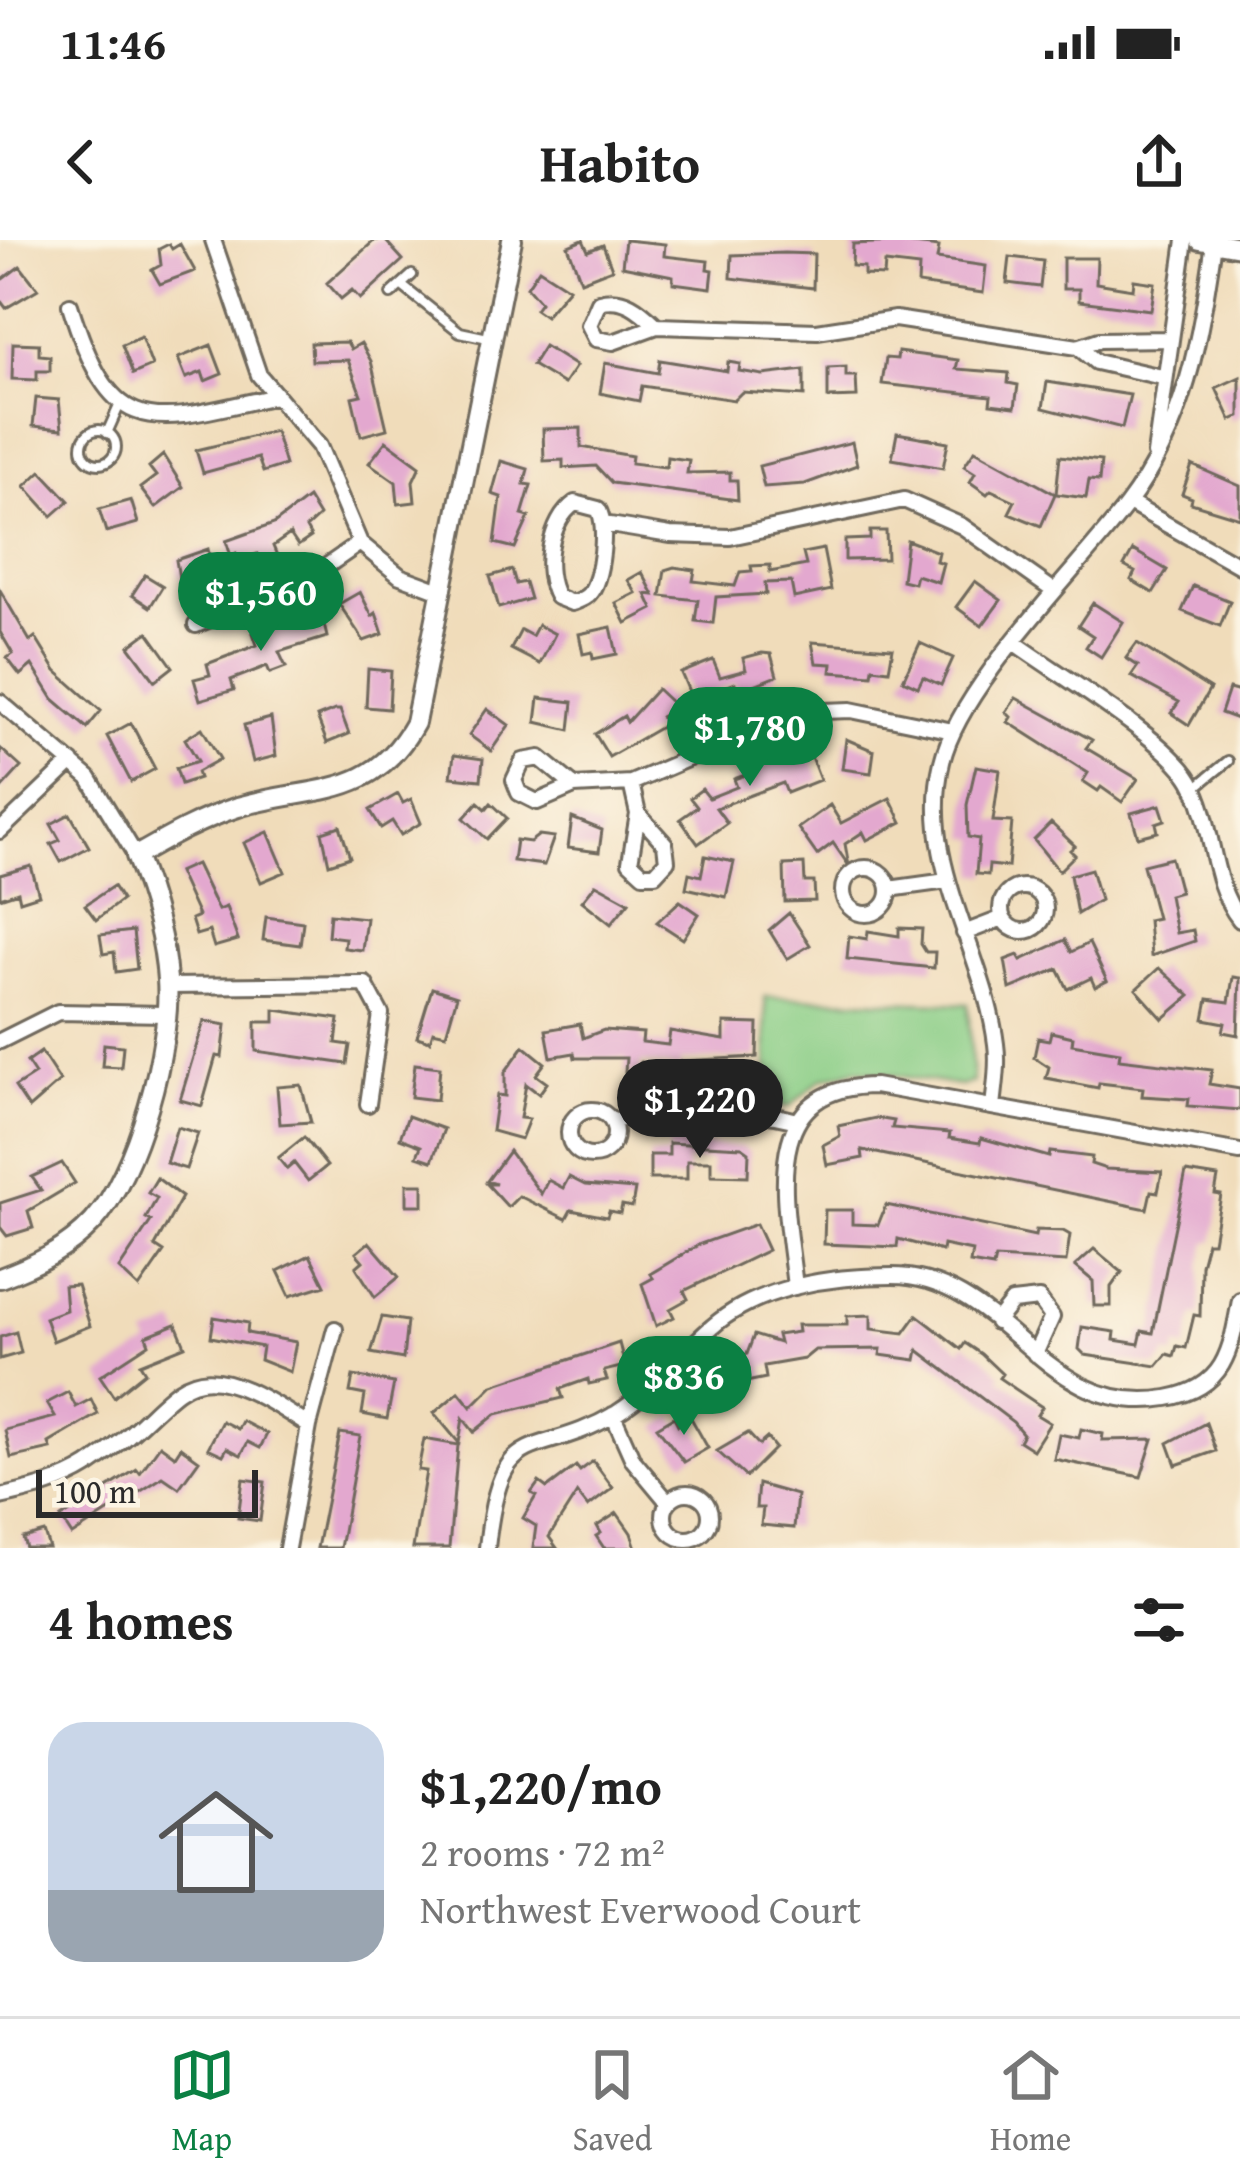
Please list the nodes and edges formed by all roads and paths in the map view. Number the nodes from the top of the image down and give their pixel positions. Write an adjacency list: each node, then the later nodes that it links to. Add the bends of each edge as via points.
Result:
1 (213, 240): 17 (street, via 251,358)
2 (512, 240): 11 (street)
3 (1185, 240): 12 (street)
4 (1207, 241): 5 (street); 15 (street)
5 (1240, 247)
6 (412, 275): 7 (lane)
7 (401, 285): 8 (lane); 11 (lane, via 460,332)
8 (391, 294)
9 (70, 304): 18 (street, via 100,385)
10 (657, 326): 10 (street, via 614,299 599,302 590,317 592,334 603,341); 13 (street, via 817,331 916,320)
11 (490, 338): 26 (street)
12 (1168, 339): 13 (street); 14 (street)
13 (1078, 346): 16 (street, via 1096,362)
14 (1165, 357): 15 (street); 16 (street)
15 (1195, 362): 20 (street, via 1178,421)
16 (1162, 376): 20 (street)
17 (276, 396): 18 (street, via 174,418); 23 (street, via 333,470)
18 (120, 404): 19 (lane)
19 (107, 433): 19 (lane, via 84,439 91,462 115,453)
20 (1155, 454): 21 (street)
21 (1129, 503): 24 (street); 25 (street)
22 (604, 524): 22 (street, via 591,505 574,503 562,515 548,571 563,601 589,595); 25 (street, via 730,536 904,500 962,526)
23 (360, 543): 26 (street, via 383,566); 27 (street, via 308,580)
24 (1240, 566)
25 (1054, 591): 28 (street)
26 (443, 592): 38 (street, via 415,723 382,767 345,786 208,818)
27 (196, 625)
28 (1016, 643): 30 (street); 35 (street, via 1161,748)
29 (0, 702): 32 (street)
30 (953, 731): 33 (street, via 851,710 796,712); 39 (street, via 936,795)
31 (1228, 761): 35 (lane)
32 (72, 762): 37 (street); 38 (street, via 106,800)
33 (631, 783): 34 (street); 36 (street)
34 (574, 786)
35 (1194, 788): 42 (street, via 1226,900)
36 (638, 814)
37 (0, 831)
38 (136, 856): 44 (street, via 158,918)
39 (947, 880): 40 (street); 43 (street)
40 (889, 889)
41 (1003, 918): 43 (street)
42 (1240, 920)
43 (964, 933): 48 (street, via 996,1045)
44 (168, 986): 45 (street); 47 (street, via 365,984 381,1014)
45 (166, 1014): 46 (street, via 58,1012); 52 (street, via 133,1150 108,1203 52,1256)
46 (0, 1041)
47 (368, 1104)
48 (993, 1107): 49 (street, via 855,1086 833,1091); 51 (street)
49 (798, 1121): 50 (street, via 700,1112); 53 (street, via 784,1160)
50 (612, 1122)
51 (1240, 1152)
52 (0, 1278)
53 (795, 1287): 55 (street, via 911,1278 951,1289); 58 (street, via 734,1310)
54 (1240, 1300): 57 (street, via 1228,1362 1182,1395 1099,1396)
55 (996, 1322): 57 (street); 57 (street, via 1012,1302 1040,1299 1052,1317)
56 (335, 1329): 59 (street)
57 (1035, 1354)
58 (613, 1415): 61 (street, via 633,1460); 63 (street, via 530,1444 507,1465)
59 (309, 1426): 60 (street, via 250,1390 202,1380 170,1394 70,1476); 62 (street)
60 (0, 1498)
61 (668, 1502)
62 (286, 1548)
63 (487, 1548)

